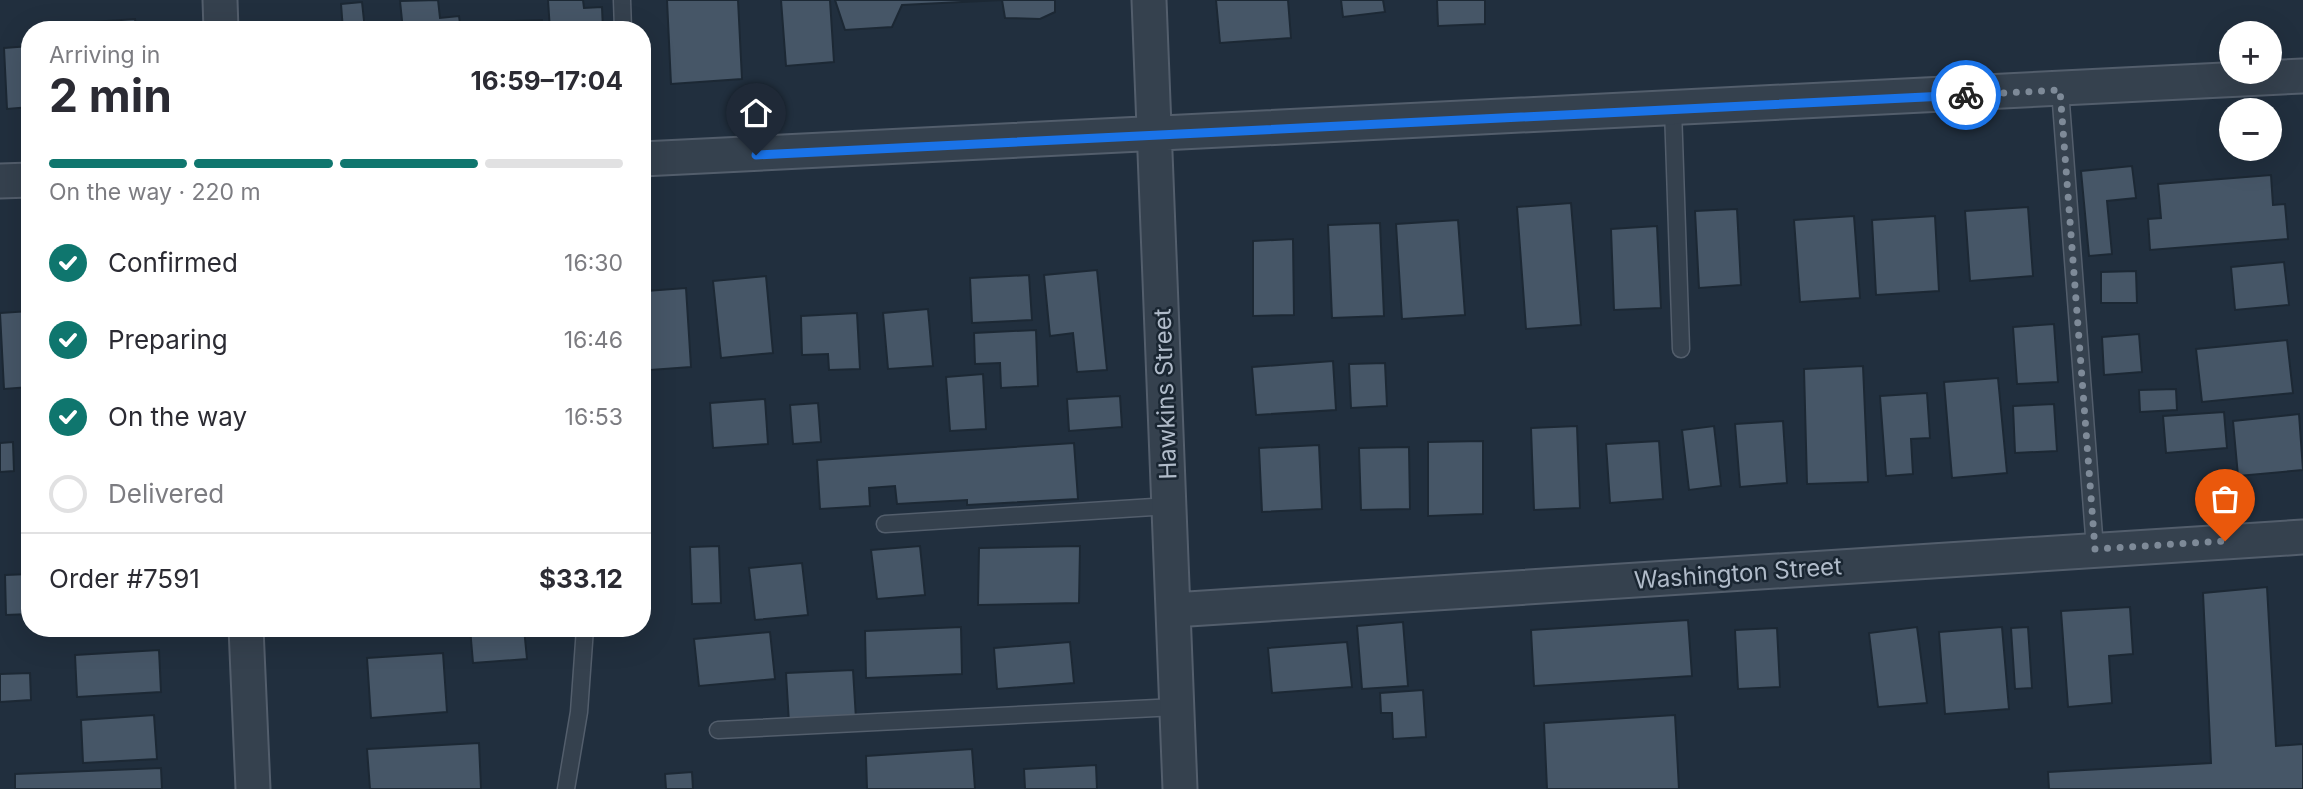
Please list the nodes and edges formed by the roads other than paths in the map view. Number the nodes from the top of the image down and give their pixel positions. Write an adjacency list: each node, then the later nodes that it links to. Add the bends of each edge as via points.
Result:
1 (220, 0): 4 (street)
2 (622, 0): 5 (lane)
3 (1149, 0): 9 (street, Hawkins Street)
4 (221, 21)
5 (623, 21)
6 (2303, 76): 7 (street)
7 (2060, 90): 8 (street); 17 (lane)
8 (1672, 109): 9 (street); 13 (lane)
9 (1154, 135): 10 (street); 14 (street, Hawkins Street)
10 (651, 159)
11 (21, 180): 12 (street)
12 (0, 181)
13 (1681, 349)
14 (1169, 506): 15 (lane); 18 (street, Hawkins Street)
15 (885, 524)
16 (2303, 537): 17 (street, Washington Street)
17 (2095, 549): 18 (street, Washington Street)
18 (1173, 610): 21 (street, Hawkins Street)
19 (246, 637): 23 (street)
20 (584, 637): 24 (lane, via 579,712)
21 (1176, 707): 22 (lane); 25 (street, Hawkins Street)
22 (718, 730)
23 (253, 789)
24 (566, 789)
25 (1180, 789)

